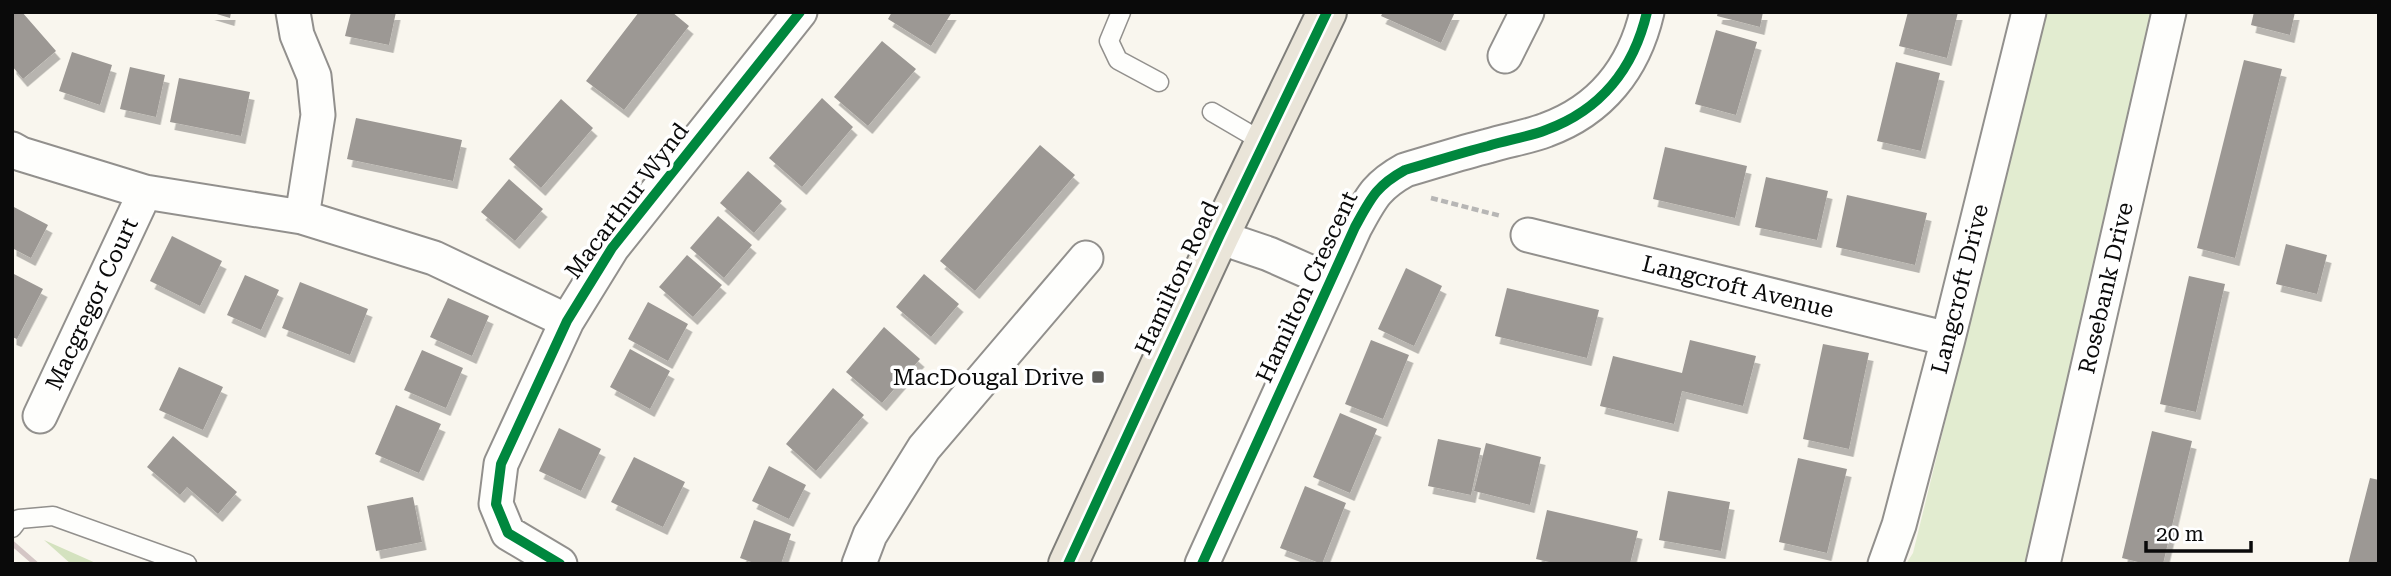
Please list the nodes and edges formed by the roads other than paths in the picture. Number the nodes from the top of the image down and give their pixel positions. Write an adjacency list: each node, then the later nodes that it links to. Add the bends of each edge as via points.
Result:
1 (293, 12): 15 (street, via 314,76 318,115)
2 (800, 12): 20 (street, Macarthur Wynd, via 612,248)
3 (1121, 12): 10 (lane, via 1108,41 1118,60)
4 (1327, 12): 12 (main road, Hamilton Road)
5 (1527, 12): 9 (street)
6 (1647, 12): 19 (street, Hamilton Crescent, via 1640,41 1624,70 1582,113 1546,130 1405,170 1387,180 1373,195)
7 (2029, 12): 21 (street, Langcroft Drive)
8 (2169, 12): 30 (street, Rosebank Drive)
9 (1505, 56)
10 (1159, 82)
11 (1212, 112): 12 (lane)
12 (1265, 143): 17 (main road, Hamilton Road)
13 (12, 149): 14 (street)
14 (145, 192): 15 (street); 22 (street, Macgregor Court)
15 (302, 217): 20 (street, via 434,258)
16 (1528, 235): 21 (street, Langcroft Avenue)
17 (1219, 237): 19 (street, Hamilton Crescent); 27 (main road, Hamilton Road)
18 (1086, 258): 26 (street, via 924,448 870,535)
19 (1330, 281): 28 (street, Hamilton Crescent)
20 (566, 321): 25 (street, Macarthur Wynd, via 501,464 496,504 508,533)
21 (1948, 339): 29 (street, Langcroft Drive)
22 (40, 416)
23 (12, 528): 24 (lane, via 19,519 53,516)
24 (187, 564)
25 (560, 564)
26 (859, 564)
27 (1068, 564)
28 (1202, 564)
29 (1885, 564)
30 (2043, 564)

